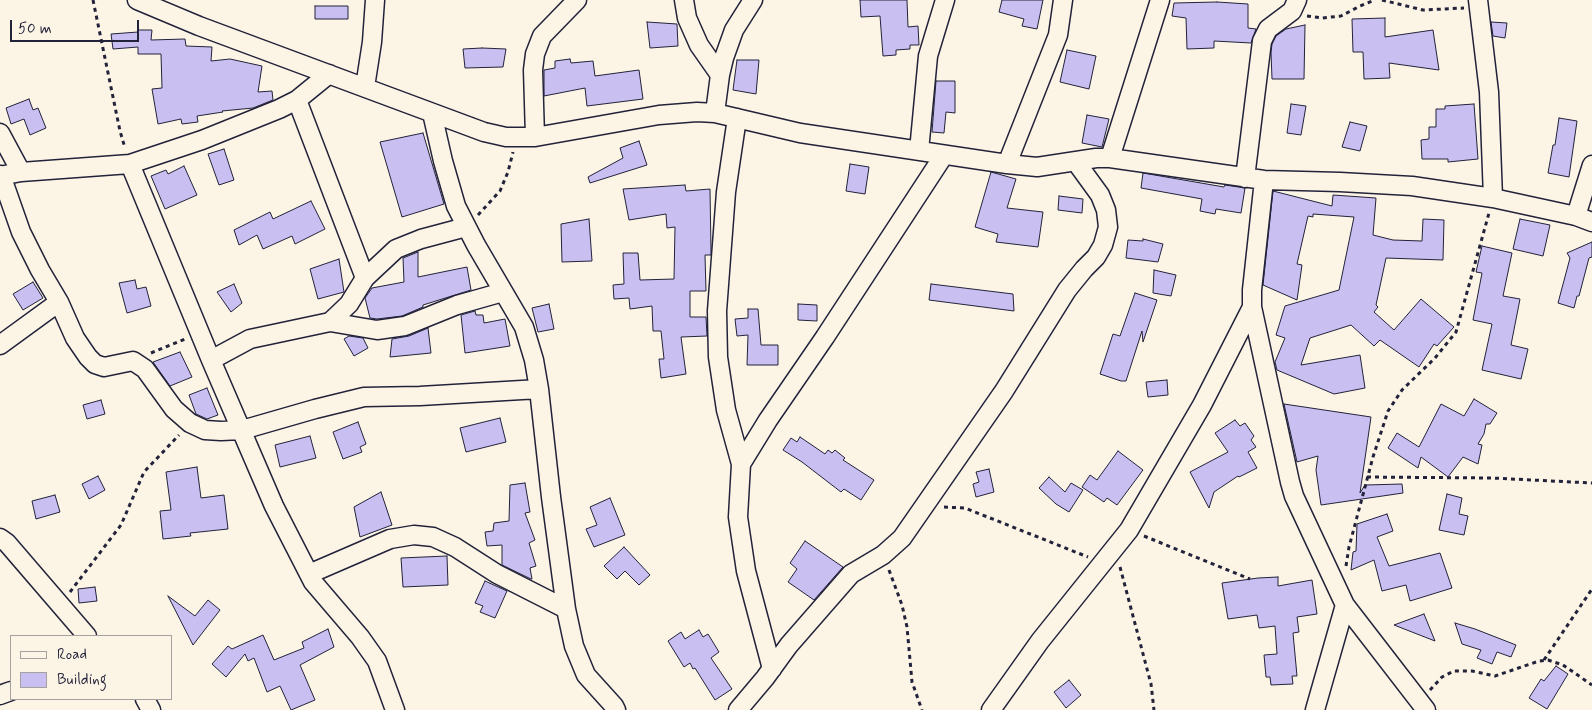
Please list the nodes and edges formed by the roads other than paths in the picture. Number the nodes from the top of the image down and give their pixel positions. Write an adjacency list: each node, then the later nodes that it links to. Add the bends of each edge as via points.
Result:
1 (137, 0): 11 (street)
2 (375, 0): 13 (street)
3 (577, 0): 19 (street, via 542,36 534,54)
4 (684, 0): 12 (street, via 687,18 699,45)
5 (753, 0): 12 (street, via 734,30)
6 (945, 0): 20 (street, via 928,56)
7 (1063, 0): 25 (street, via 1058,34)
8 (1160, 0): 22 (street)
9 (1295, 6): 29 (street, via 1268,29 1262,41)
10 (1479, 8): 31 (street, via 1489,92)
11 (329, 74): 13 (street); 14 (street)
12 (720, 75): 16 (street)
13 (365, 87): 15 (street)
14 (297, 100): 24 (street, via 252,121); 34 (street)
15 (432, 112): 19 (street, via 484,132 506,137); 33 (street, via 456,206)
16 (715, 113): 17 (street); 19 (street, via 659,115)
17 (738, 118): 20 (street, via 800,133); 43 (street, via 726,192 717,311 718,357 726,410)
18 (0, 133): 27 (street)
19 (536, 136)
20 (919, 151): 21 (street)
21 (944, 155): 25 (street); 43 (street)
22 (1110, 158): 23 (street); 29 (street)
23 (1076, 162): 25 (street, via 1037,167); 49 (street, via 1100,195 1106,210 1108,227 1103,246 1067,290 1004,391 902,538 883,555 851,574)
24 (130, 164): 27 (street); 40 (street)
25 (1006, 164)
26 (1592, 164): 32 (street)
27 (21, 172): 28 (street)
28 (0, 176): 36 (street, via 21,232)
29 (1246, 178): 30 (street)
30 (1264, 180): 31 (street, via 1412,186); 37 (street)
31 (1493, 198): 32 (street)
32 (1584, 219)
33 (466, 226): 34 (street, via 396,249); 35 (street)
34 (365, 278): 38 (street, via 349,304)
35 (503, 292): 38 (street, via 457,305 405,326 377,330); 41 (street, via 524,327)
36 (59, 302): 39 (street); 42 (street, via 75,338 94,364 104,367 133,361 144,369 174,409 190,423 205,430)
37 (1252, 306): 46 (street, via 1294,496); 54 (street, via 1202,405 1130,530 1040,641)
38 (330, 322): 40 (street, via 250,339)
39 (0, 345)
40 (211, 360): 42 (street)
41 (539, 389): 42 (street, via 364,397); 47 (street)
42 (242, 430): 45 (street, via 274,506)
43 (741, 464): 49 (street, via 738,517 746,571)
44 (2, 543): 48 (street)
45 (309, 574): 47 (street, via 390,539 414,535 432,537); 51 (street, via 377,661)
46 (1345, 605): 50 (street); 55 (street)
47 (566, 609): 52 (street, via 574,646 586,675)
48 (86, 635)
49 (772, 669): 53 (street)
50 (1423, 706)
51 (395, 710)
52 (616, 710)
53 (738, 710)
54 (991, 710)
55 (1315, 710)

